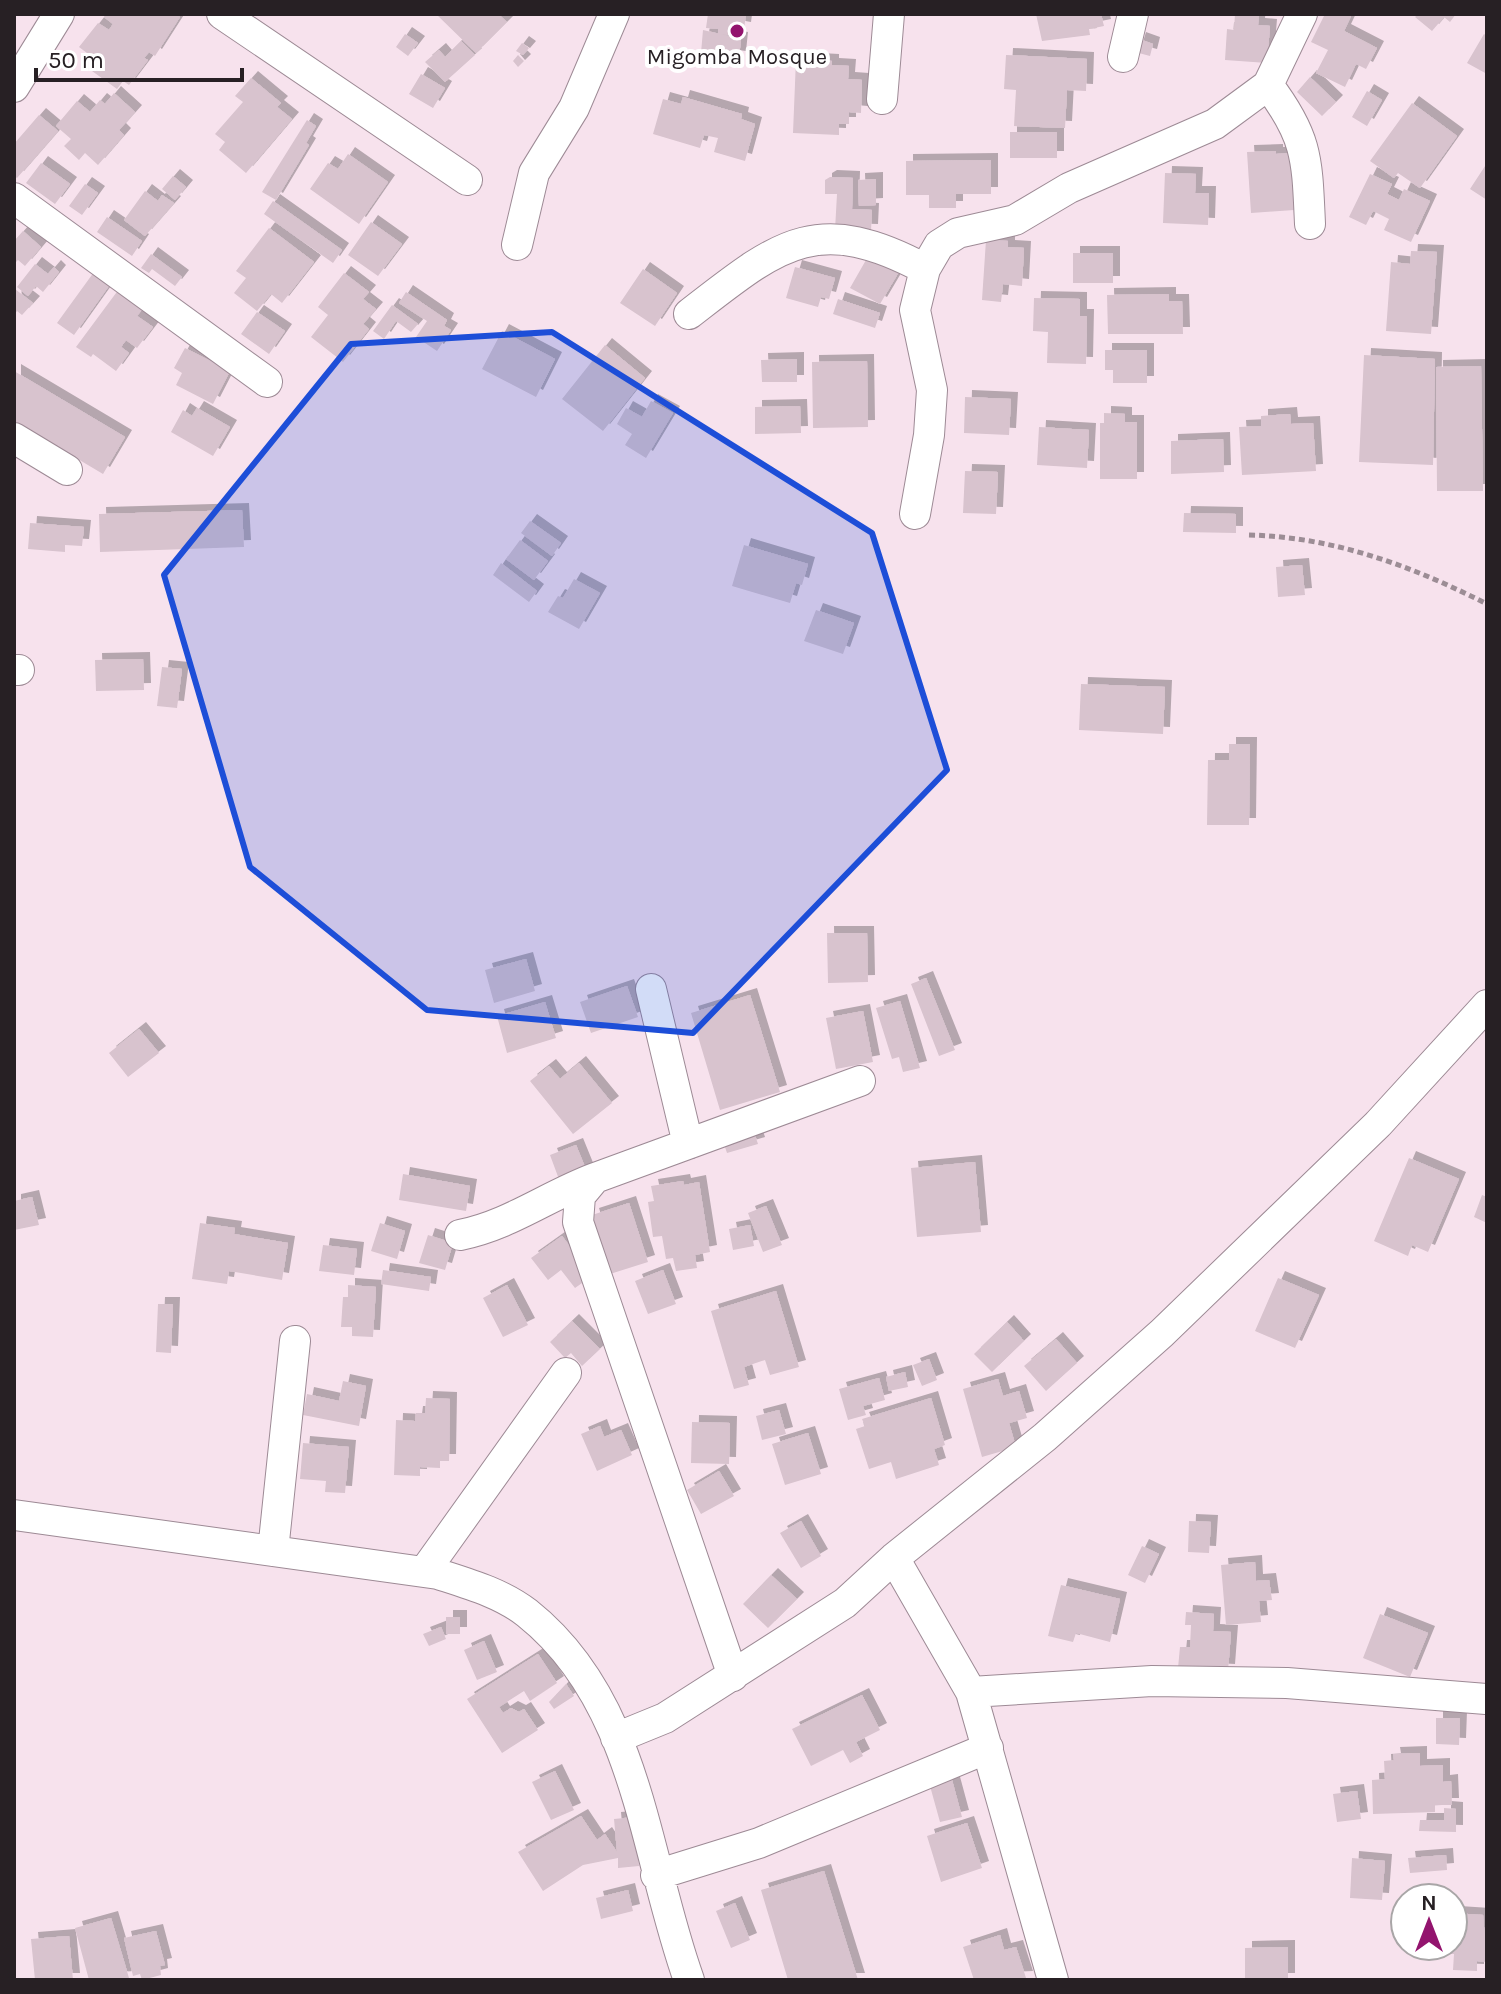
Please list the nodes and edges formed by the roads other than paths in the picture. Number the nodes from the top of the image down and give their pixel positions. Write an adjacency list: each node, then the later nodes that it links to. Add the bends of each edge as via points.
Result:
1 (59, 14): 9 (street)
2 (222, 14): 11 (street)
3 (614, 14): 14 (street, via 574,108 534,173)
4 (889, 14): 10 (street)
5 (1133, 14): 7 (street)
6 (1302, 14): 8 (street)
7 (1123, 57)
8 (1268, 85): 13 (street, via 1294,120 1308,163); 15 (street, via 1215,124 1069,188 1015,220 958,233 939,245)
9 (14, 87)
10 (882, 99)
11 (467, 180)
12 (14, 198): 17 (street)
13 (1310, 224)
14 (517, 245)
15 (925, 269): 16 (street, via 858,243 826,237 802,241 768,257); 20 (street, via 915,310 932,390)
16 (689, 314)
17 (267, 382)
18 (14, 438): 19 (street)
19 (67, 470)
20 (915, 514)
21 (651, 989): 24 (street)
22 (1487, 1005): 31 (street, via 1378,1124 1162,1333 1034,1446)
23 (860, 1081): 24 (street)
24 (688, 1144): 25 (street)
25 (595, 1178): 26 (street, via 554,1193 494,1228); 33 (street, via 580,1196 578,1222)
26 (460, 1235)
27 (295, 1341): 30 (street)
28 (566, 1373): 32 (street)
29 (14, 1515): 30 (street)
30 (273, 1551): 32 (street)
31 (894, 1558): 33 (street, via 845,1603); 34 (street)
32 (424, 1572): 36 (street, via 488,1590 525,1612 573,1661)
33 (733, 1676): 36 (street, via 665,1718)
34 (971, 1692): 35 (street, via 1287,1683); 37 (street)
35 (1486, 1699)
36 (616, 1738): 38 (street, via 649,1828)
37 (988, 1748): 38 (street, via 759,1843); 40 (street)
38 (656, 1875): 39 (street)
39 (689, 1980)
40 (1053, 1980)

